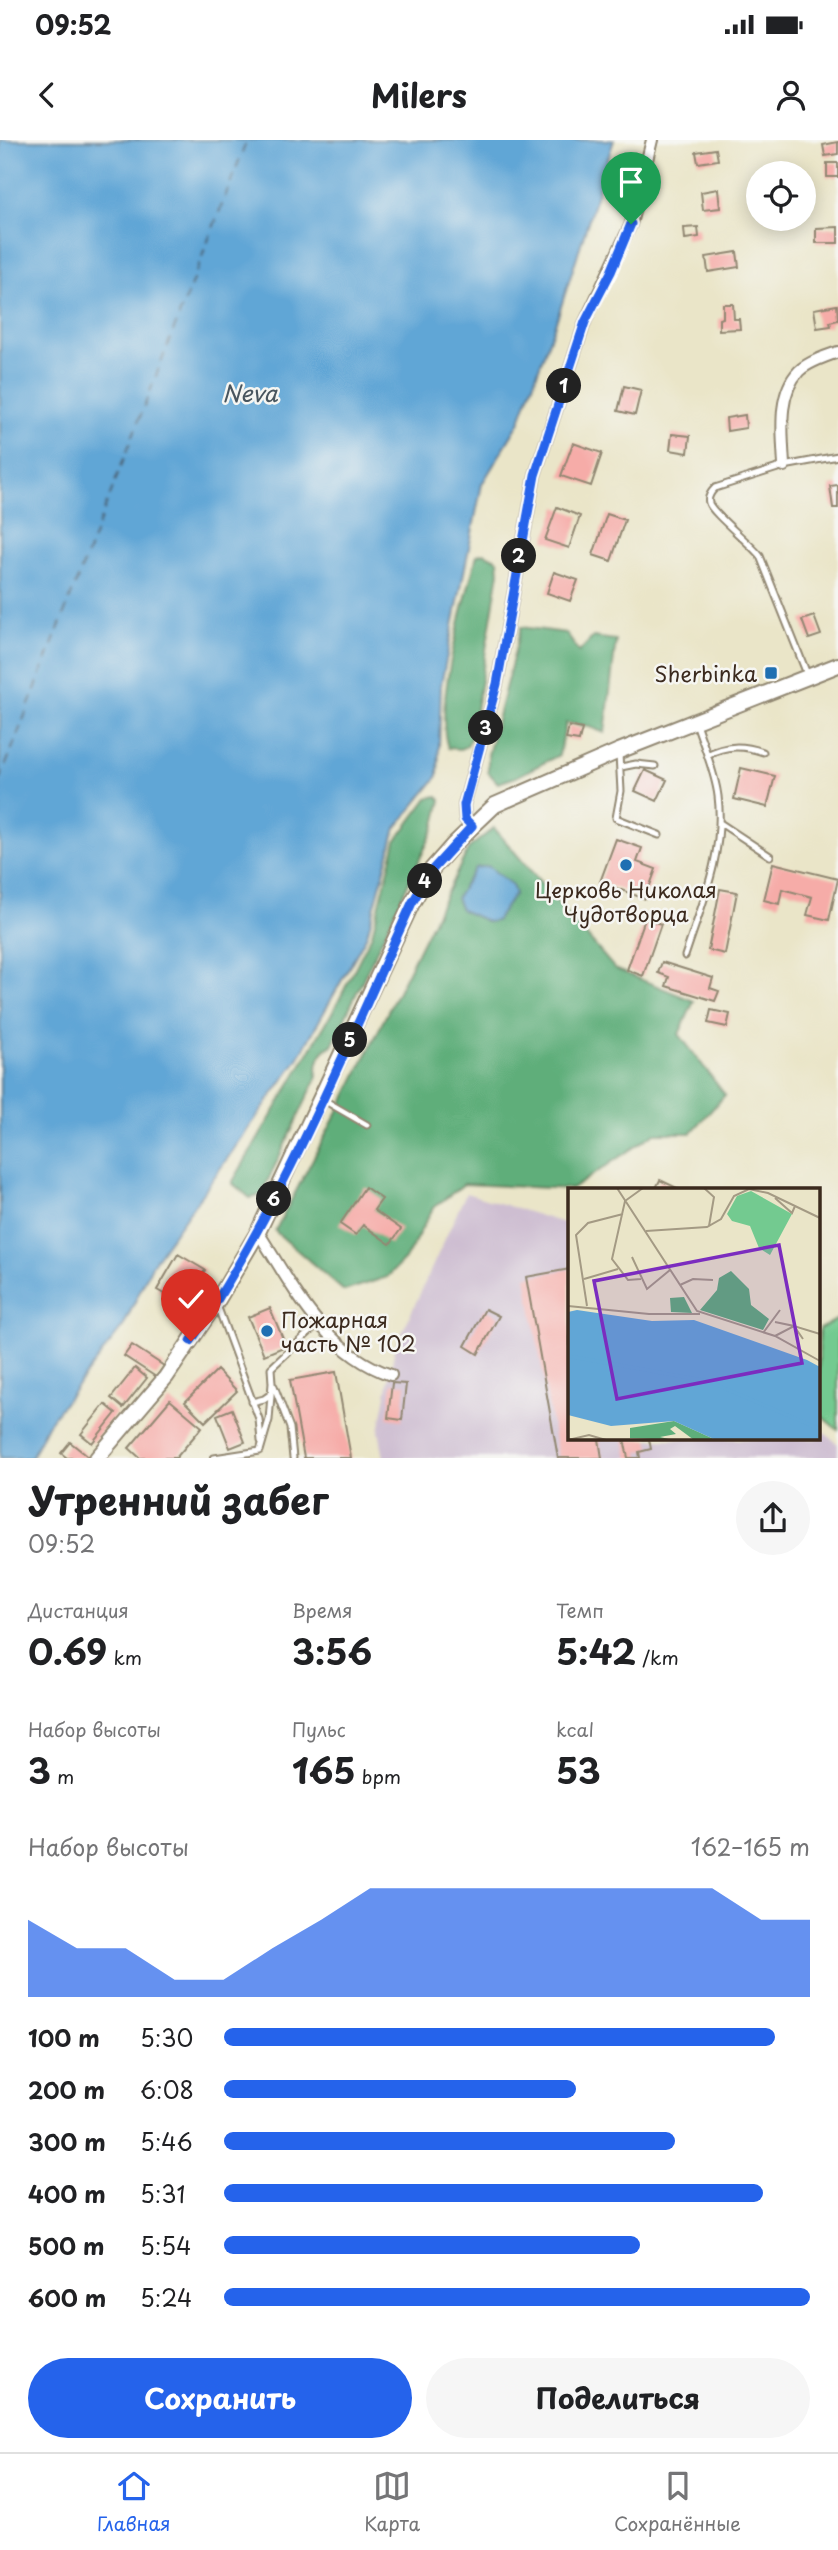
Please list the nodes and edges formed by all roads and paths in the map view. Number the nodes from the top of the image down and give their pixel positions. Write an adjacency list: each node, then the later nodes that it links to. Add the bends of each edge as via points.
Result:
1 (652, 140): 14 (street, via 631,224 585,322 535,475 497,684 464,805 465,819)
2 (838, 352): 4 (street, via 799,371 786,394)
3 (838, 456): 4 (lane)
4 (784, 466): 6 (lane, via 715,488 708,503 760,556)
5 (838, 665): 6 (street)
6 (808, 677): 7 (street)
7 (695, 720): 8 (street); 10 (lane)
8 (619, 751): 12 (lane); 14 (street, via 495,805)
9 (763, 752): 10 (lane, via 745,746)
10 (706, 755): 13 (lane, via 718,794)
11 (655, 766): 12 (lane)
12 (621, 767): 15 (lane, via 617,818)
13 (720, 822): 16 (lane); 17 (lane, via 714,865)
14 (472, 826): 18 (street, via 432,870 412,903)
15 (659, 835)
16 (770, 856)
17 (685, 956)
18 (321, 1099): 19 (lane); 20 (street)
19 (367, 1125)
20 (258, 1232): 21 (street); 22 (street)
21 (216, 1303): 26 (lane); 28 (street, via 166,1377)
22 (318, 1324): 23 (street, via 353,1357); 24 (lane, via 277,1360 271,1368)
23 (391, 1375)
24 (272, 1383): 25 (lane); 31 (lane, via 290,1428)
25 (271, 1394): 26 (lane); 27 (lane)
26 (252, 1402): 27 (lane, via 259,1419)
27 (260, 1451): 29 (lane); 30 (lane)
28 (97, 1458)
29 (214, 1458)
30 (258, 1458)
31 (293, 1458)

